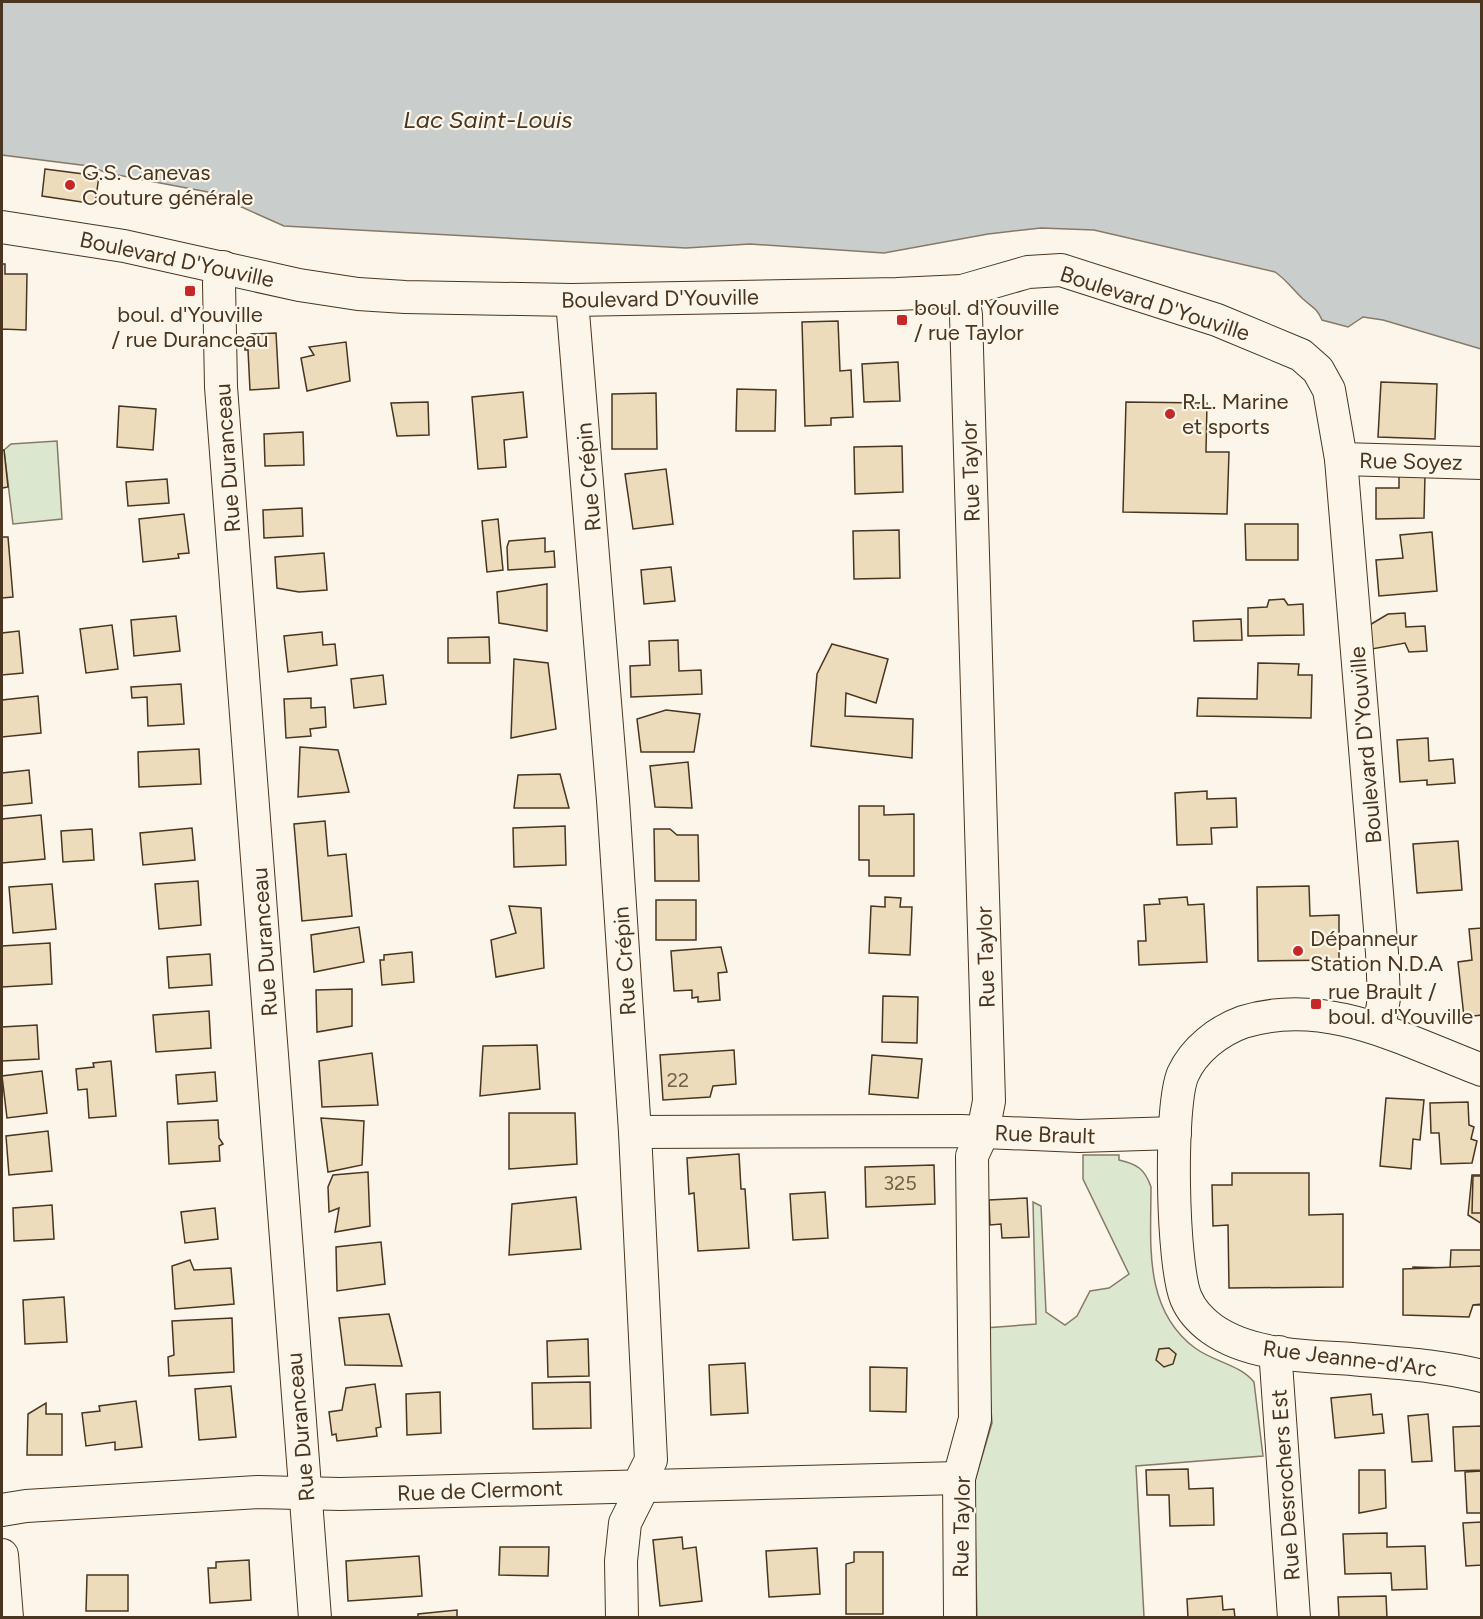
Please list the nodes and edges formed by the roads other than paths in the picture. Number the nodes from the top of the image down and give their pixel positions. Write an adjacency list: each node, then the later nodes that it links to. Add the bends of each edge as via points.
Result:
1 (2, 227): 2 (street, Boulevard D'Youville, via 124,246)
2 (223, 267): 4 (street, Boulevard D'Youville, via 282,282 358,294); 16 (street, Rue Duranceau, via 219,283 221,387)
3 (962, 291): 4 (street, Boulevard D'Youville); 5 (street, Boulevard D'Youville, via 1028,272 1061,270 1263,337 1301,355 1318,370 1333,404); 10 (street, Rue Taylor, via 966,315 989,1101)
4 (572, 300): 9 (street, Rue Crépin, via 612,777)
5 (1341, 459): 6 (street, Rue Soyez); 7 (street, Boulevard D'Youville, via 1382,954 1384,998)
6 (1482, 463)
7 (1379, 1029): 8 (street); 11 (street, via 1341,1018 1292,1014 1265,1016 1219,1034 1204,1045 1184,1073 1178,1090)
8 (1482, 1070)
9 (635, 1132): 10 (street, Rue Brault); 15 (street, Rue Crépin, via 651,1460)
10 (983, 1132): 11 (street, Rue Brault, via 1079,1136); 14 (street, Rue Taylor, via 972,1156 975,1419)
11 (1175, 1133): 12 (street, Rue Jeanne-d'Arc, via 1175,1248 1186,1299 1200,1318 1229,1339)
12 (1279, 1352): 13 (street, Rue Jeanne-d'Arc, via 1415,1364); 23 (street, Rue Desrochers Est, via 1276,1363)
13 (1482, 1376)
14 (958, 1478): 15 (street, Rue de Clermont); 22 (street, Rue Taylor)
15 (641, 1485): 16 (street, Rue de Clermont); 21 (street, Rue Crépin, via 625,1523)
16 (304, 1493): 17 (street, Rue de Clermont, via 247,1493); 20 (street, Rue Duranceau)
17 (2, 1510)
18 (2, 1555): 19 (street)
19 (7, 1617)
20 (315, 1617)
21 (622, 1617)
22 (960, 1617)
23 (1294, 1617)

